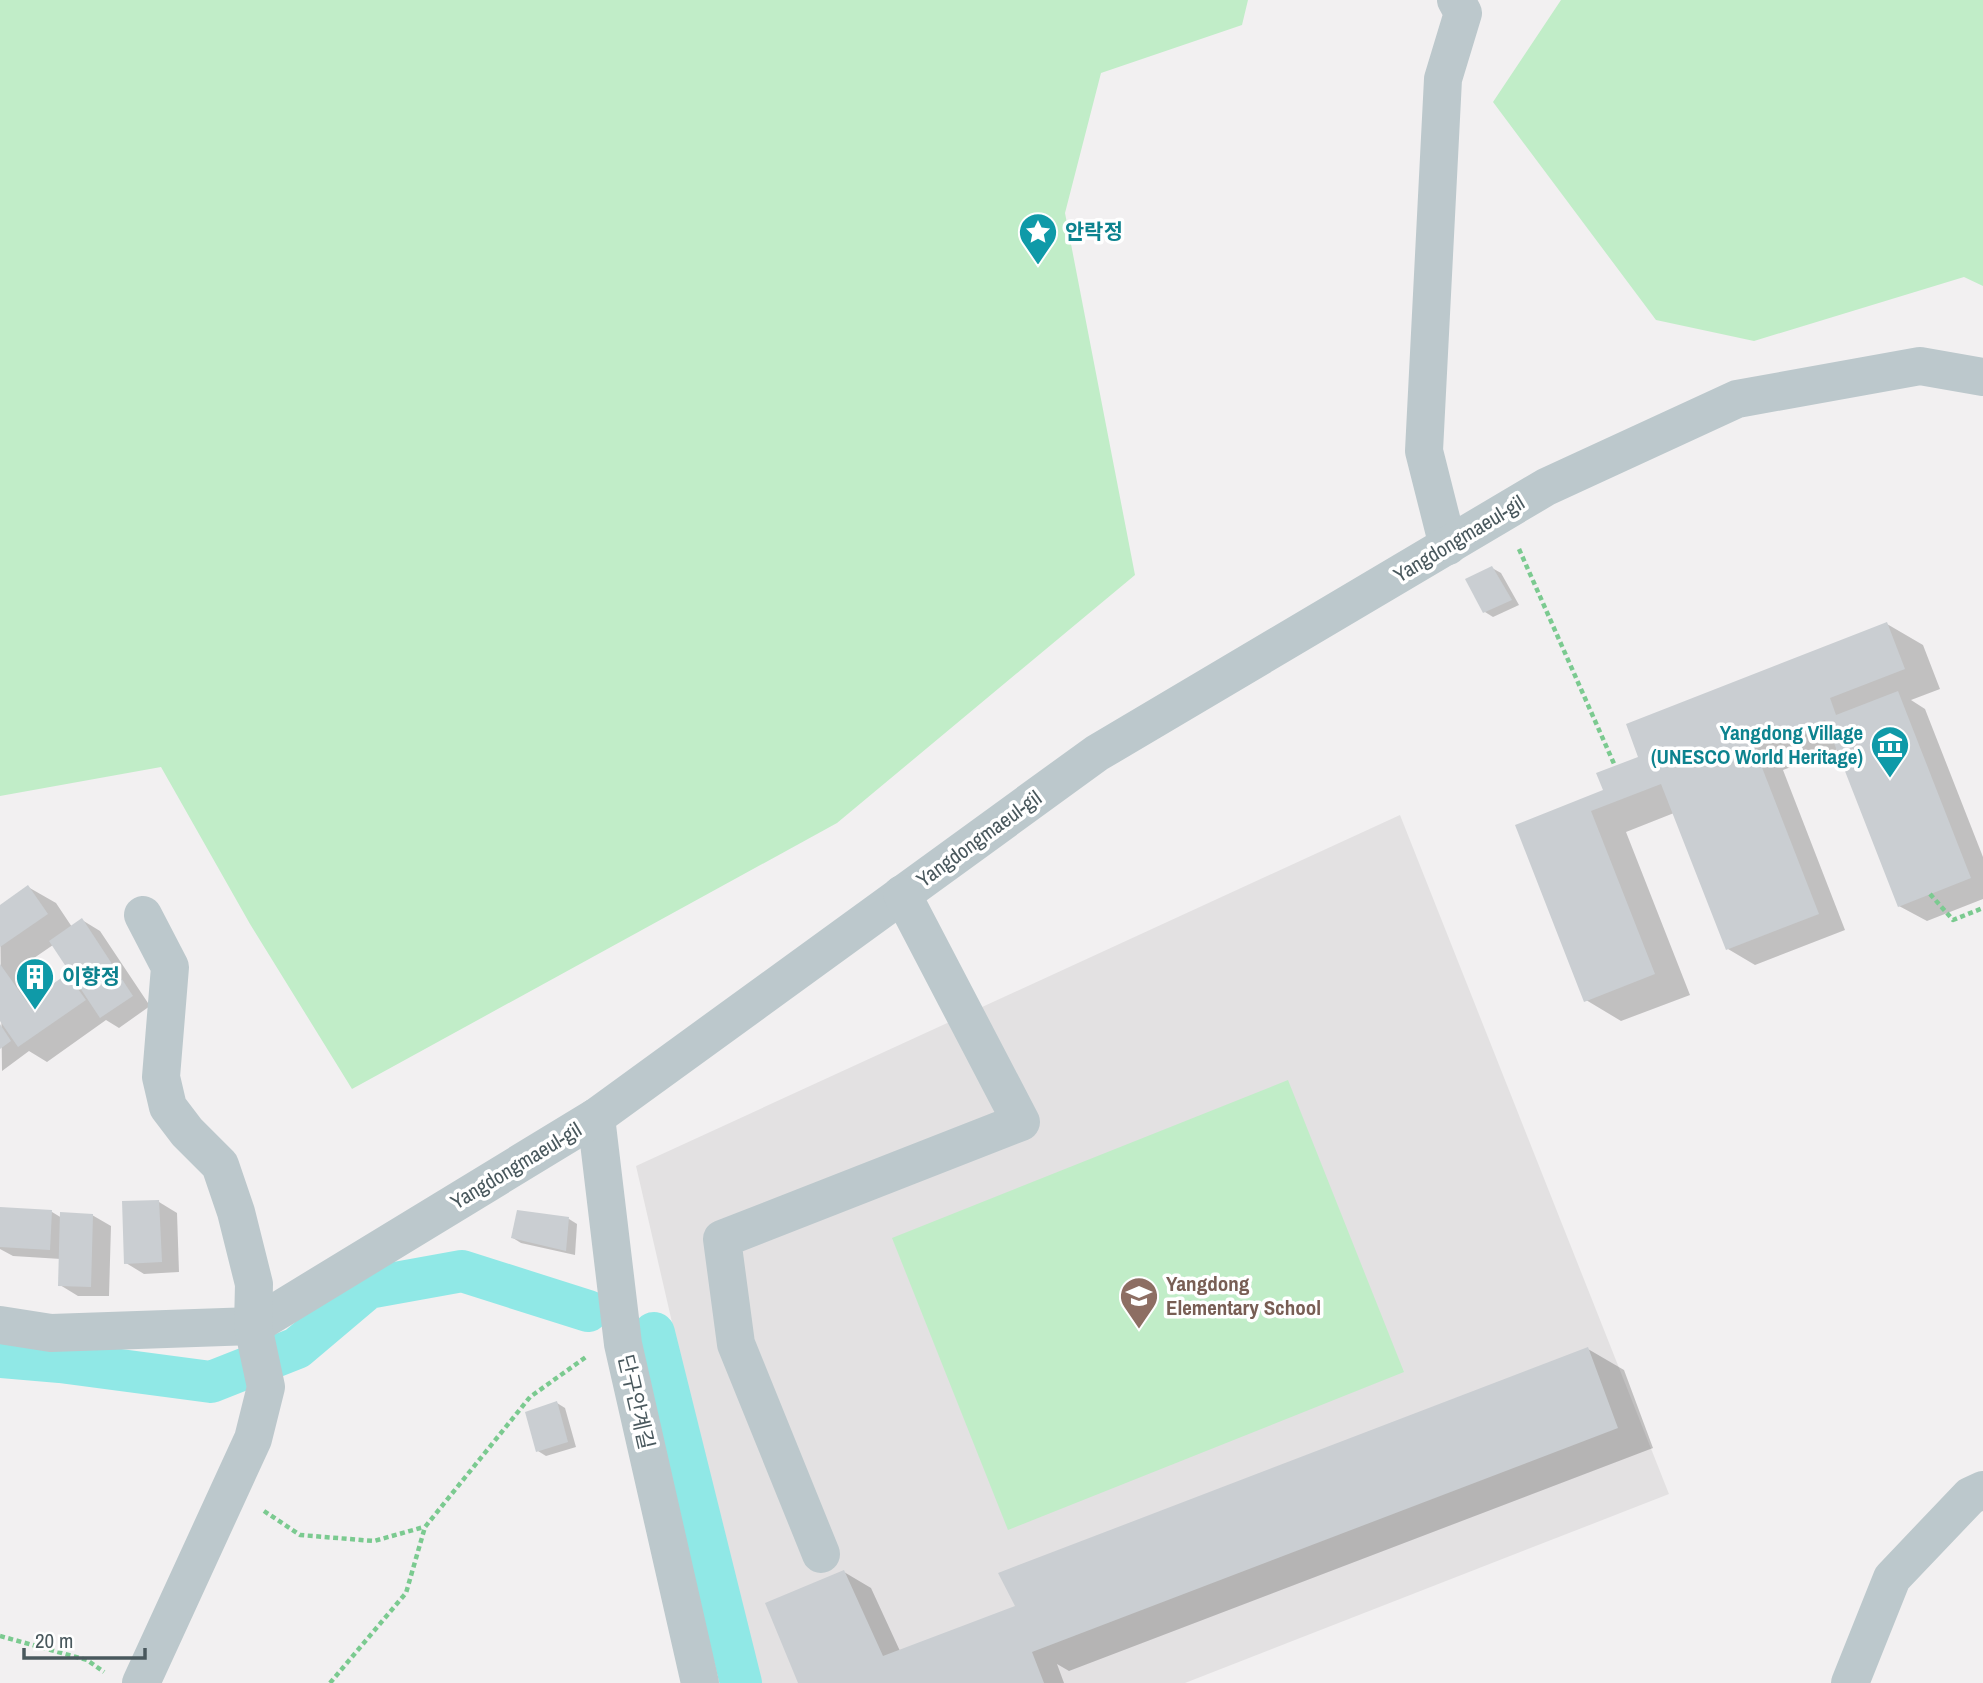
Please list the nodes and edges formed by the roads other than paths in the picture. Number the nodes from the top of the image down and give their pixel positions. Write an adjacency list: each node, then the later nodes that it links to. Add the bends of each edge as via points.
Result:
1 (1455, 0): 3 (street, via 1463,13 1443,79 1424,451)
2 (1983, 377): 3 (street, Yangdongmaeul-gil, via 1920,366 1737,399 1546,487)
3 (1448, 546): 4 (street, Yangdongmaeul-gil, via 1097,753)
4 (902, 894): 6 (street, Yangdongmaeul-gil); 10 (street, via 1021,1122 722,1239 736,1344)
5 (143, 915): 8 (street, via 170,967 162,1077 168,1107 220,1165 254,1284)
6 (596, 1116): 8 (street, Yangdongmaeul-gil); 12 (street, 단구안계길, via 623,1344)
7 (0, 1325): 8 (street, Yangdongmaeul-gil, via 51,1333)
8 (253, 1328): 11 (street, via 266,1387 253,1439)
9 (1983, 1490): 13 (street, via 1970,1496 1892,1578)
10 (821, 1554)
11 (125, 1679)
12 (700, 1683)
13 (1850, 1683)

